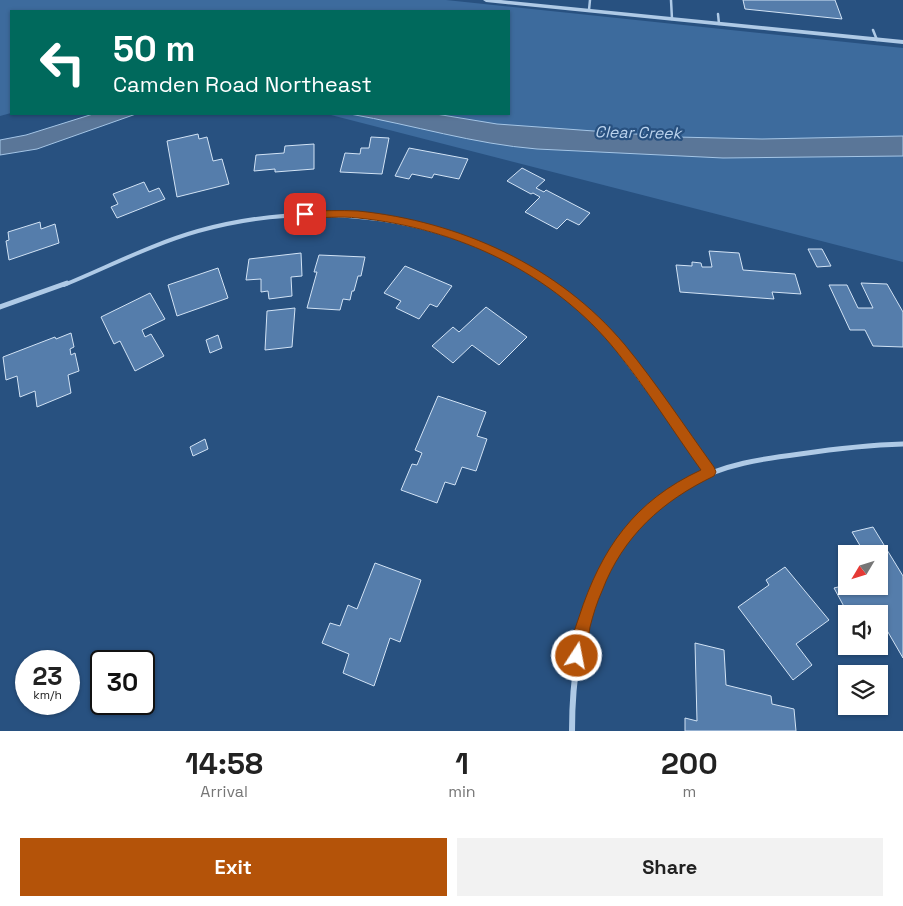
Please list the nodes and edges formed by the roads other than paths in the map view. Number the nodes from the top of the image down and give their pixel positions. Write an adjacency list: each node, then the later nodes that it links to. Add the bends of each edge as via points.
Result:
1 (486, 0): 2 (street)
2 (494, 0): 5 (street)
3 (590, 0): 5 (lane)
4 (671, 0): 7 (lane)
5 (588, 10): 7 (street)
6 (718, 14): 8 (lane)
7 (672, 19): 8 (street)
8 (719, 24): 10 (street)
9 (873, 30): 10 (lane)
10 (877, 40): 11 (street)
11 (903, 42)
12 (0, 307): 14 (street, via 56,288 166,241 238,222 319,213 356,214 438,229 521,264 591,317 620,348)
13 (903, 444): 14 (street, via 866,445 749,461)
14 (710, 472): 15 (street, via 681,485 656,504 632,526 612,555 583,626 574,671)
15 (572, 731)

